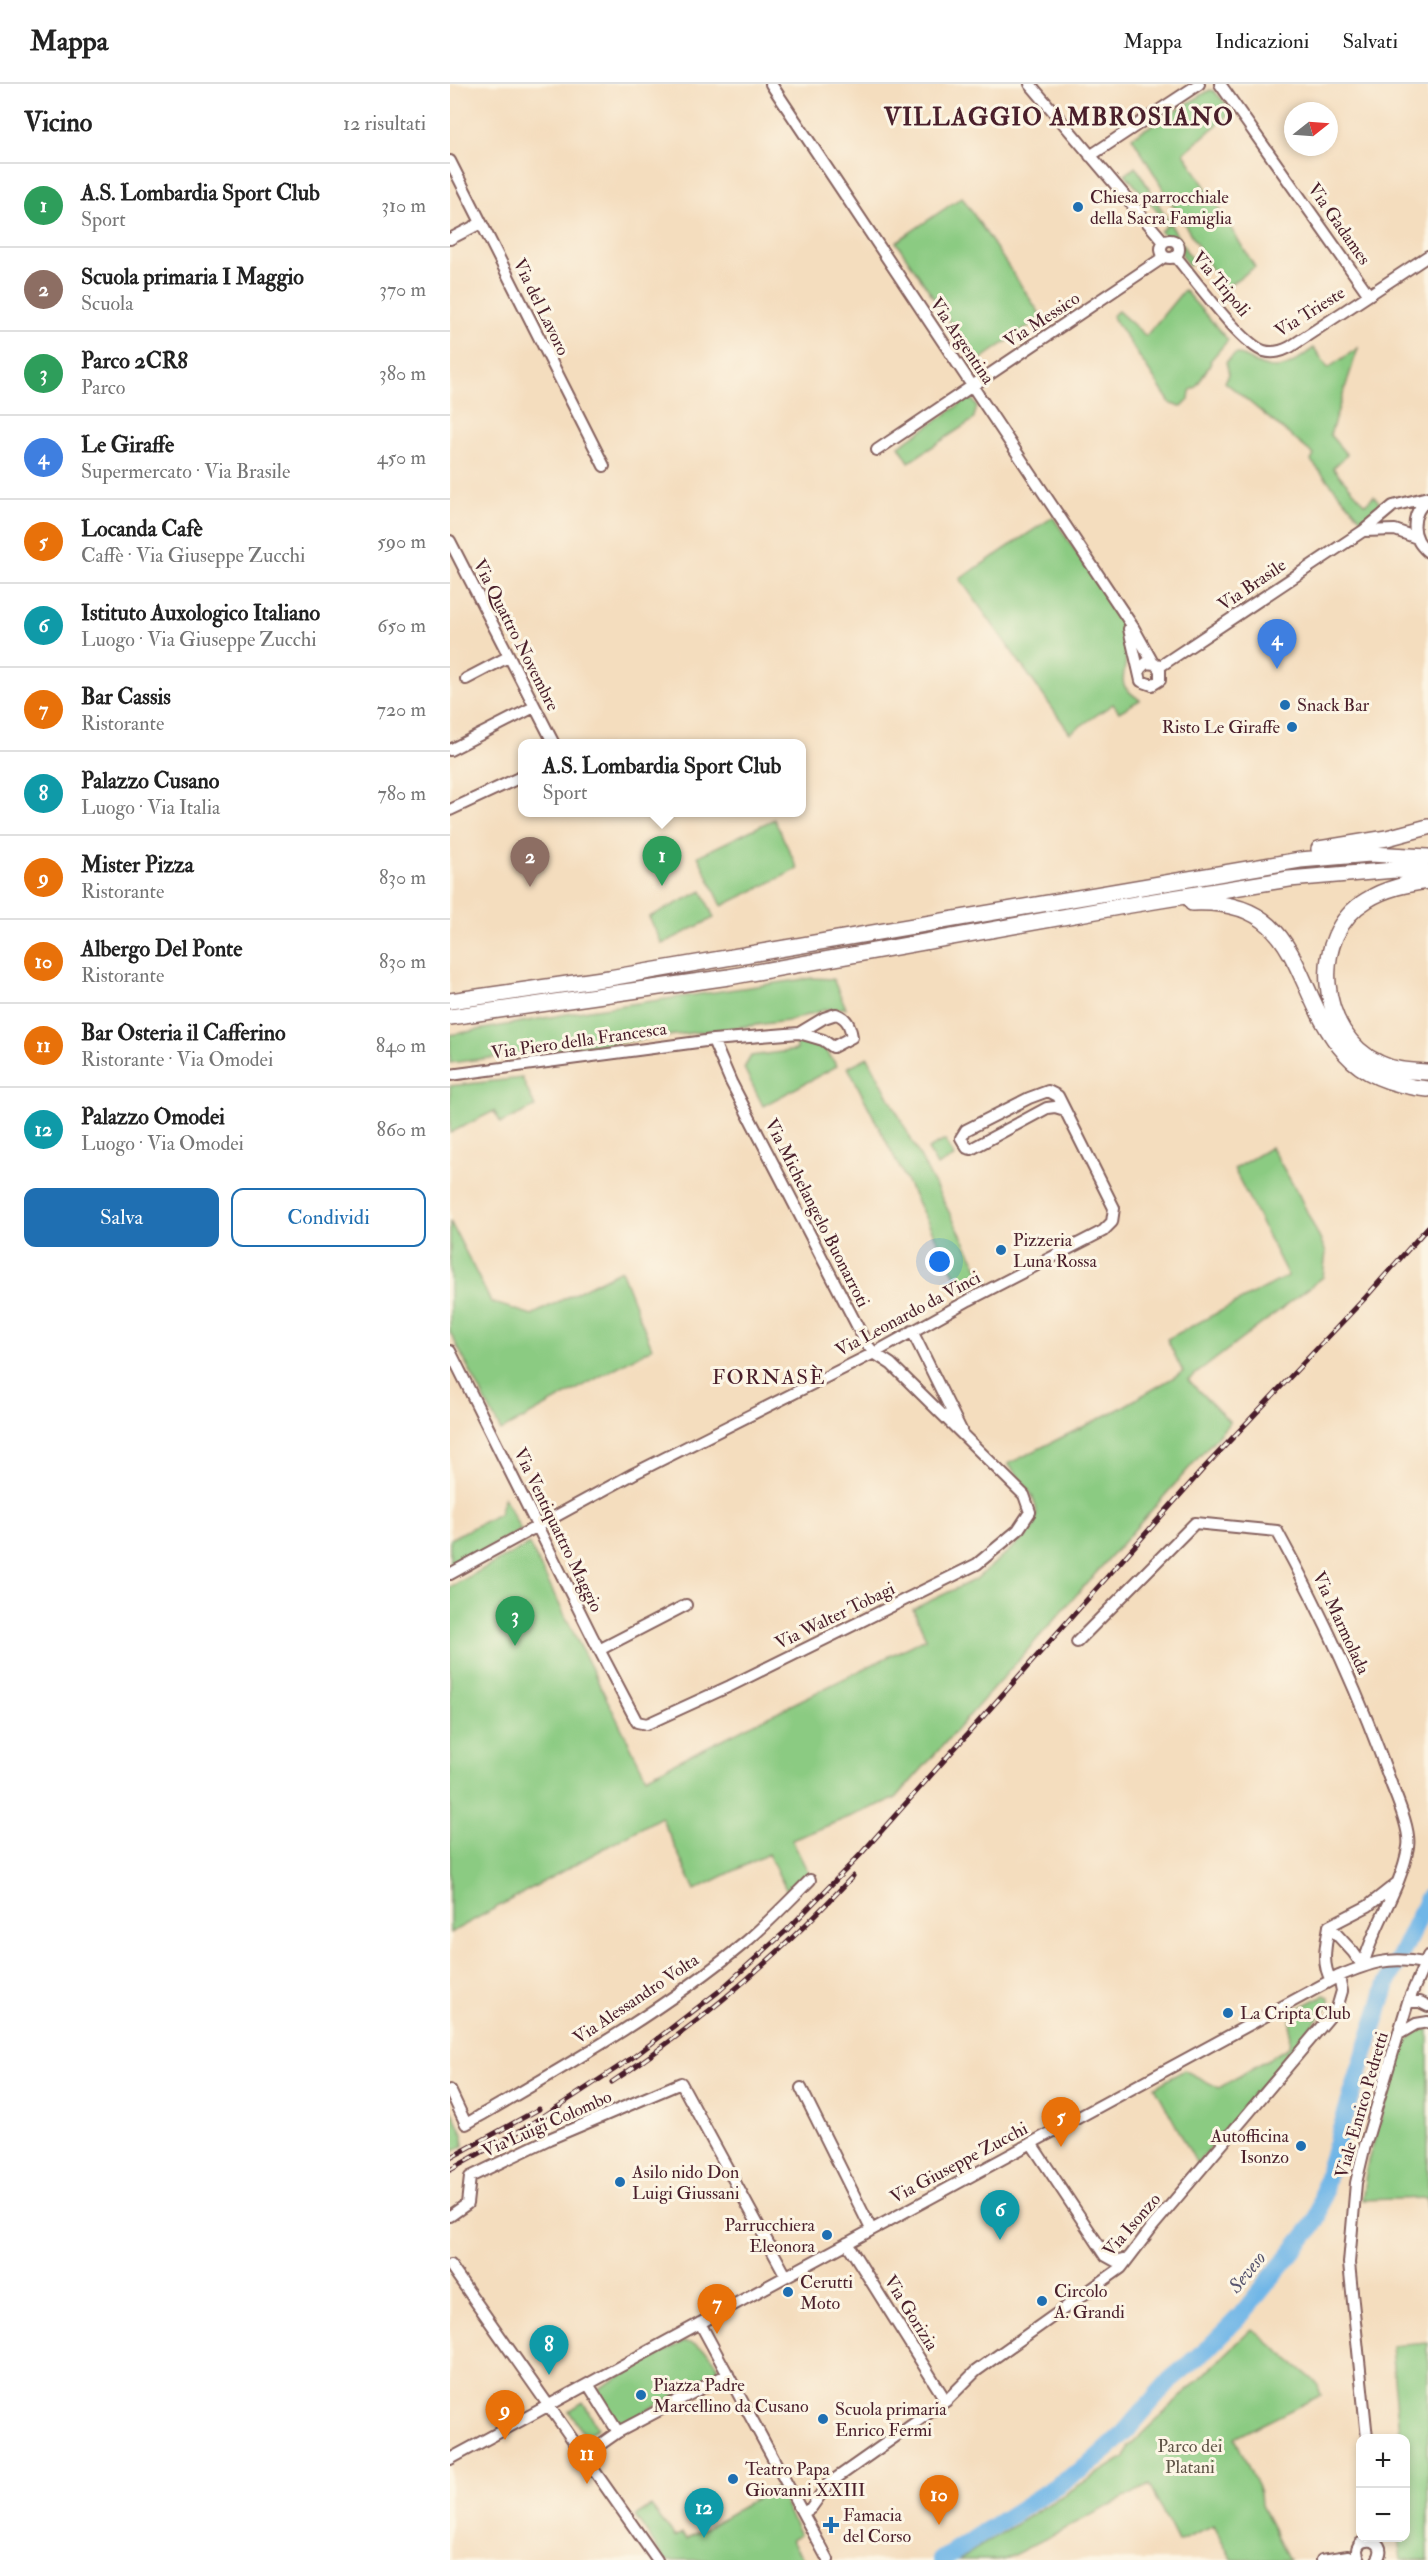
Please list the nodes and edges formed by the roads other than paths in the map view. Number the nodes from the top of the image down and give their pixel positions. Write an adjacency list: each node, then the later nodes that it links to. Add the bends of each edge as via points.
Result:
1 (771, 84): 15 (street, Via Argentina)
2 (1030, 84): 5 (street, Via Tripoli)
3 (1199, 84): 5 (street)
4 (1220, 84): 13 (street, Via Gadames)
5 (1090, 156): 9 (street, Via Tripoli)
6 (450, 161): 7 (street, Via del Lavoro)
7 (481, 223): 8 (street); 17 (street, Via del Lavoro)
8 (450, 238)
9 (1164, 242): 11 (street, Via Tripoli); 12 (street, Via Tripoli, via 1177,243)
10 (1428, 256): 13 (street, Via Trieste)
11 (1164, 257): 12 (street, Via Tripoli); 15 (street, Via Messico)
12 (1176, 257): 14 (street, Via Tripoli, via 1244,337)
13 (1369, 295): 14 (street, Via Trieste, via 1290,347)
14 (1269, 352)
15 (972, 385): 16 (street, Via Messico); 23 (street, Via Argentina)
16 (877, 450)
17 (604, 466)
18 (1428, 498): 19 (street, Via Brasile, via 1393,506); 20 (street, via 1415,517)
19 (1363, 531): 20 (street, via 1395,530); 25 (street, Via Brasile)
20 (1417, 538): 22 (street)
21 (450, 541): 24 (street, Via Quattro Novembre)
22 (1428, 552)
23 (1126, 617): 25 (street, Via Argentina); 26 (street, Via Argentina)
24 (508, 657): 27 (street); 28 (street, Via Quattro Novembre)
25 (1156, 665): 26 (street, via 1143,664); 26 (street, via 1160,680 1152,685 1141,681)
26 (1140, 669)
27 (466, 679)
28 (534, 707): 29 (street, Via Quattro Novembre); 30 (street)
29 (551, 739)
30 (450, 750)
31 (518, 778): 32 (street)
32 (450, 810)
33 (1428, 827): 36 (highway, via 1387,838 1258,858)
34 (1428, 857): 36 (highway, via 1336,856)
35 (1428, 872): 38 (highway, via 1395,870 1289,879)
36 (1206, 876): 39 (highway, via 609,978)
37 (1428, 881): 43 (highway, via 1391,888 1365,900 1332,944 1327,969 1330,999 1340,1025 1357,1048 1378,1063 1404,1071)
38 (1124, 906): 40 (highway, via 718,979); 46 (highway, via 1212,902 1255,914 1288,946 1328,1031 1347,1056 1371,1074)
39 (450, 1001)
40 (450, 1017)
41 (799, 1033): 42 (street, Via Piero della Francesca)
42 (713, 1040): 44 (street, Via Piero della Francesca); 51 (street, Via Michelangelo Buonarroti, via 731,1082)
43 (1428, 1071)
44 (450, 1075)
45 (1428, 1084): 46 (highway)
46 (1402, 1087): 47 (highway)
47 (1428, 1089)
48 (1065, 1110): 48 (street, via 1058,1096 1048,1092 966,1130 961,1138 971,1149 1047,1108); 49 (street, Via Leonardo da Vinci, via 1114,1208 1112,1222 1103,1231)
49 (912, 1330): 51 (street, Via Leonardo da Vinci); 52 (street, Via Michelangelo Buonarroti)
50 (450, 1351): 54 (street, Via Ventiquattro Maggio)
51 (874, 1353): 52 (street, Via Michelangelo Buonarroti, via 891,1364); 54 (street, Via Leonardo da Vinci, via 689,1444)
52 (963, 1436): 53 (street, Via Michelangelo Buonarroti, via 1024,1495)
53 (1030, 1512): 59 (street, Via Walter Tobagi, via 1018,1530 977,1564 730,1686 647,1724)
54 (538, 1526): 55 (street, Via Leonardo da Vinci); 58 (street, Via Ventiquattro Maggio)
55 (450, 1574)
56 (686, 1605): 58 (street)
57 (1077, 1642): 61 (street, Via Marmolada, via 1195,1522 1277,1532 1309,1588 1381,1754 1402,1813 1409,1845)
58 (599, 1650): 59 (street, Via Ventiquattro Maggio)
59 (637, 1722)
60 (810, 1881): 72 (street, Via Alessandro Volta, via 749,1939 606,2043 466,2124)
61 (1397, 1883): 62 (street, via 1368,1906); 64 (street, Via Marmolada, via 1368,1943)
62 (1329, 1926): 64 (street); 66 (street, Via Isonzo, via 1326,1970)
63 (1426, 1960): 64 (street, Via Giuseppe Zucchi, via 1384,1960); 65 (street); 67 (street, Viale Enrico Pedretti)
64 (1363, 1966): 66 (street, Via Giuseppe Zucchi)
65 (1428, 1974)
66 (1335, 1978): 73 (street, Via Giuseppe Zucchi); 78 (street, Via Isonzo, via 1342,1992 1337,2008)
67 (1408, 2001): 68 (street); 69 (street); 70 (street, Viale Enrico Pedretti)
68 (1428, 2006)
69 (1428, 2022): 70 (street)
70 (1399, 2034): 88 (street, Viale Enrico Pedretti, via 1364,2149 1351,2223 1349,2264)
71 (801, 2088): 75 (street)
72 (451, 2093)
73 (1031, 2143): 75 (street, Via Giuseppe Zucchi); 77 (street)
74 (450, 2216): 80 (street, Via Luigi Colombo, via 466,2204 470,2177 681,2083)
75 (872, 2229): 76 (street, Via Giuseppe Zucchi)
76 (847, 2242): 80 (street, Via Giuseppe Zucchi); 85 (street, Via Gorizia)
77 (1106, 2256): 78 (street, via 1115,2260); 81 (street)
78 (1128, 2258): 81 (street, Via Isonzo)
79 (450, 2265): 86 (street)
80 (786, 2276): 82 (street, Via Giuseppe Zucchi)
81 (1103, 2280): 85 (street, Via Isonzo, via 976,2371)
82 (699, 2323): 83 (street); 84 (street, Via Giuseppe Zucchi)
83 (728, 2374): 87 (street); 91 (street)
84 (588, 2384): 86 (street, Via Giuseppe Zucchi); 87 (street)
85 (946, 2401): 91 (street, Via Isonzo, via 828,2484 811,2508)
86 (549, 2405): 89 (street); 90 (street, Via Giuseppe Zucchi)
87 (618, 2432): 89 (street)
88 (1366, 2434)
89 (584, 2456): 96 (street)
90 (450, 2459)
91 (802, 2513): 97 (street)
92 (1362, 2542): 94 (street)
93 (1375, 2542): 95 (street, via 1380,2552)
94 (1356, 2559): 98 (street)
95 (1378, 2559)
96 (657, 2560)
97 (828, 2560)
98 (1322, 2560)

